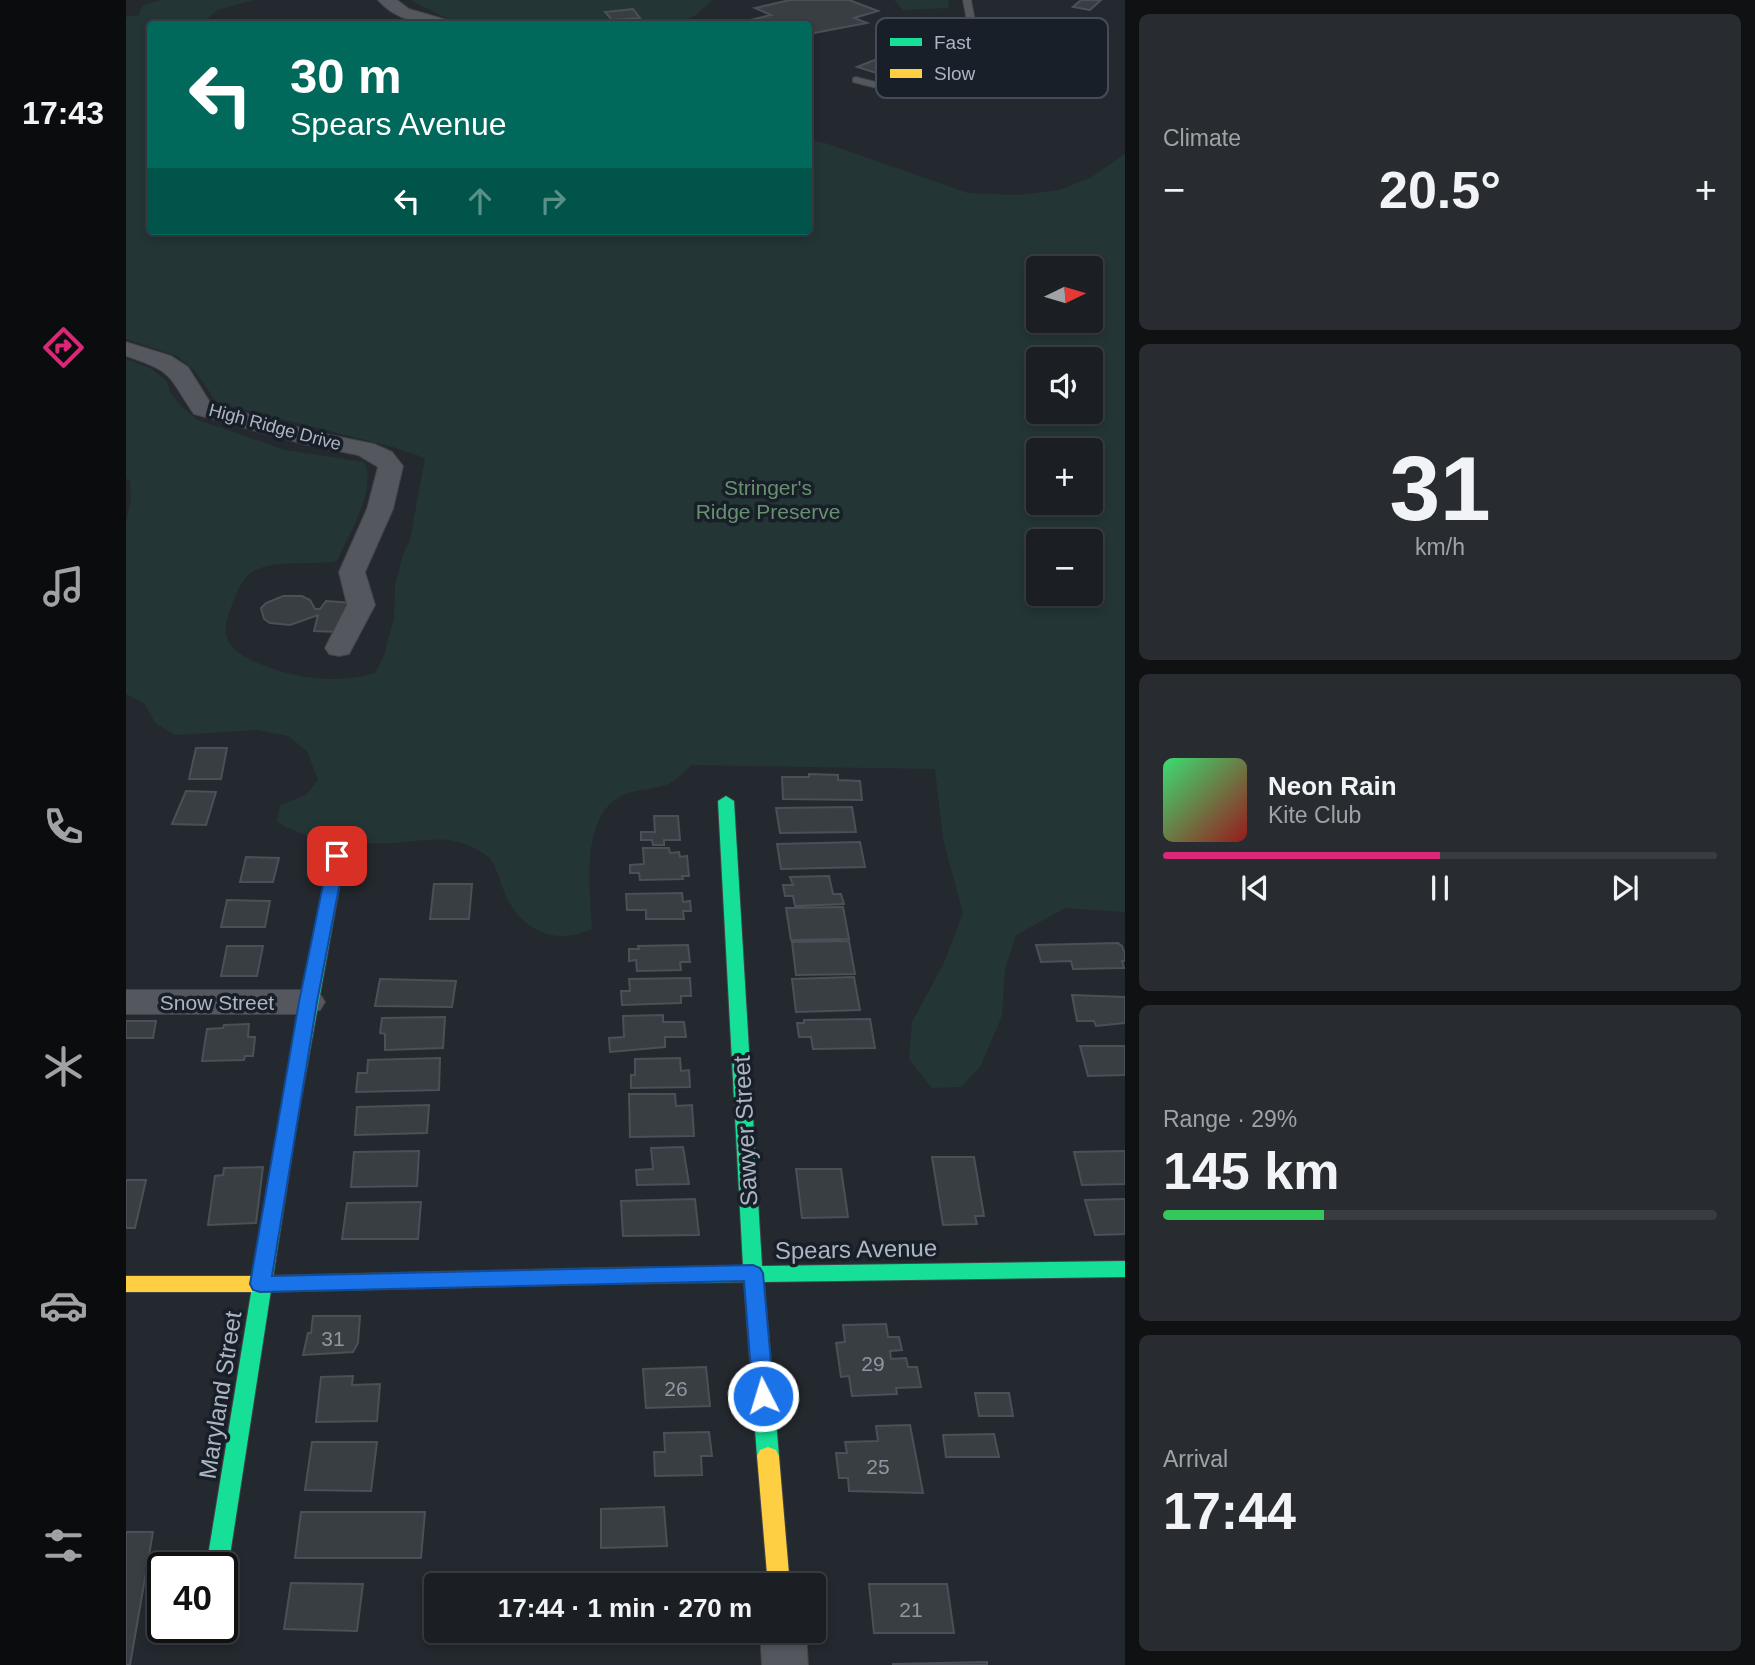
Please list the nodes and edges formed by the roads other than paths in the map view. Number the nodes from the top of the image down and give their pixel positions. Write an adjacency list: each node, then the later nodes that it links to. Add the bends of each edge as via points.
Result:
1 (386, 0): 4 (street, via 403,12)
2 (967, 0): 3 (lane)
3 (970, 18)
4 (432, 21)
5 (856, 80): 6 (lane)
6 (876, 86)
7 (126, 349): 8 (street, High Ridge Drive, via 180,372 202,409 365,449 391,466 380,509 352,572 361,605)
8 (339, 648)
9 (726, 801): 14 (street, Sawyer Street)
10 (337, 856): 12 (street, Maryland Street)
11 (126, 1002): 12 (street, Snow Street)
12 (308, 1002): 16 (street, Maryland Street)
13 (1125, 1269): 14 (street, Spears Avenue)
14 (753, 1273): 16 (street, Spears Avenue); 18 (street, Sawyer Street)
15 (126, 1284): 16 (street, Spears Avenue)
16 (260, 1284): 17 (street, Maryland Street)
17 (219, 1552)
18 (778, 1573)
19 (784, 1643): 20 (street)
20 (785, 1665)

